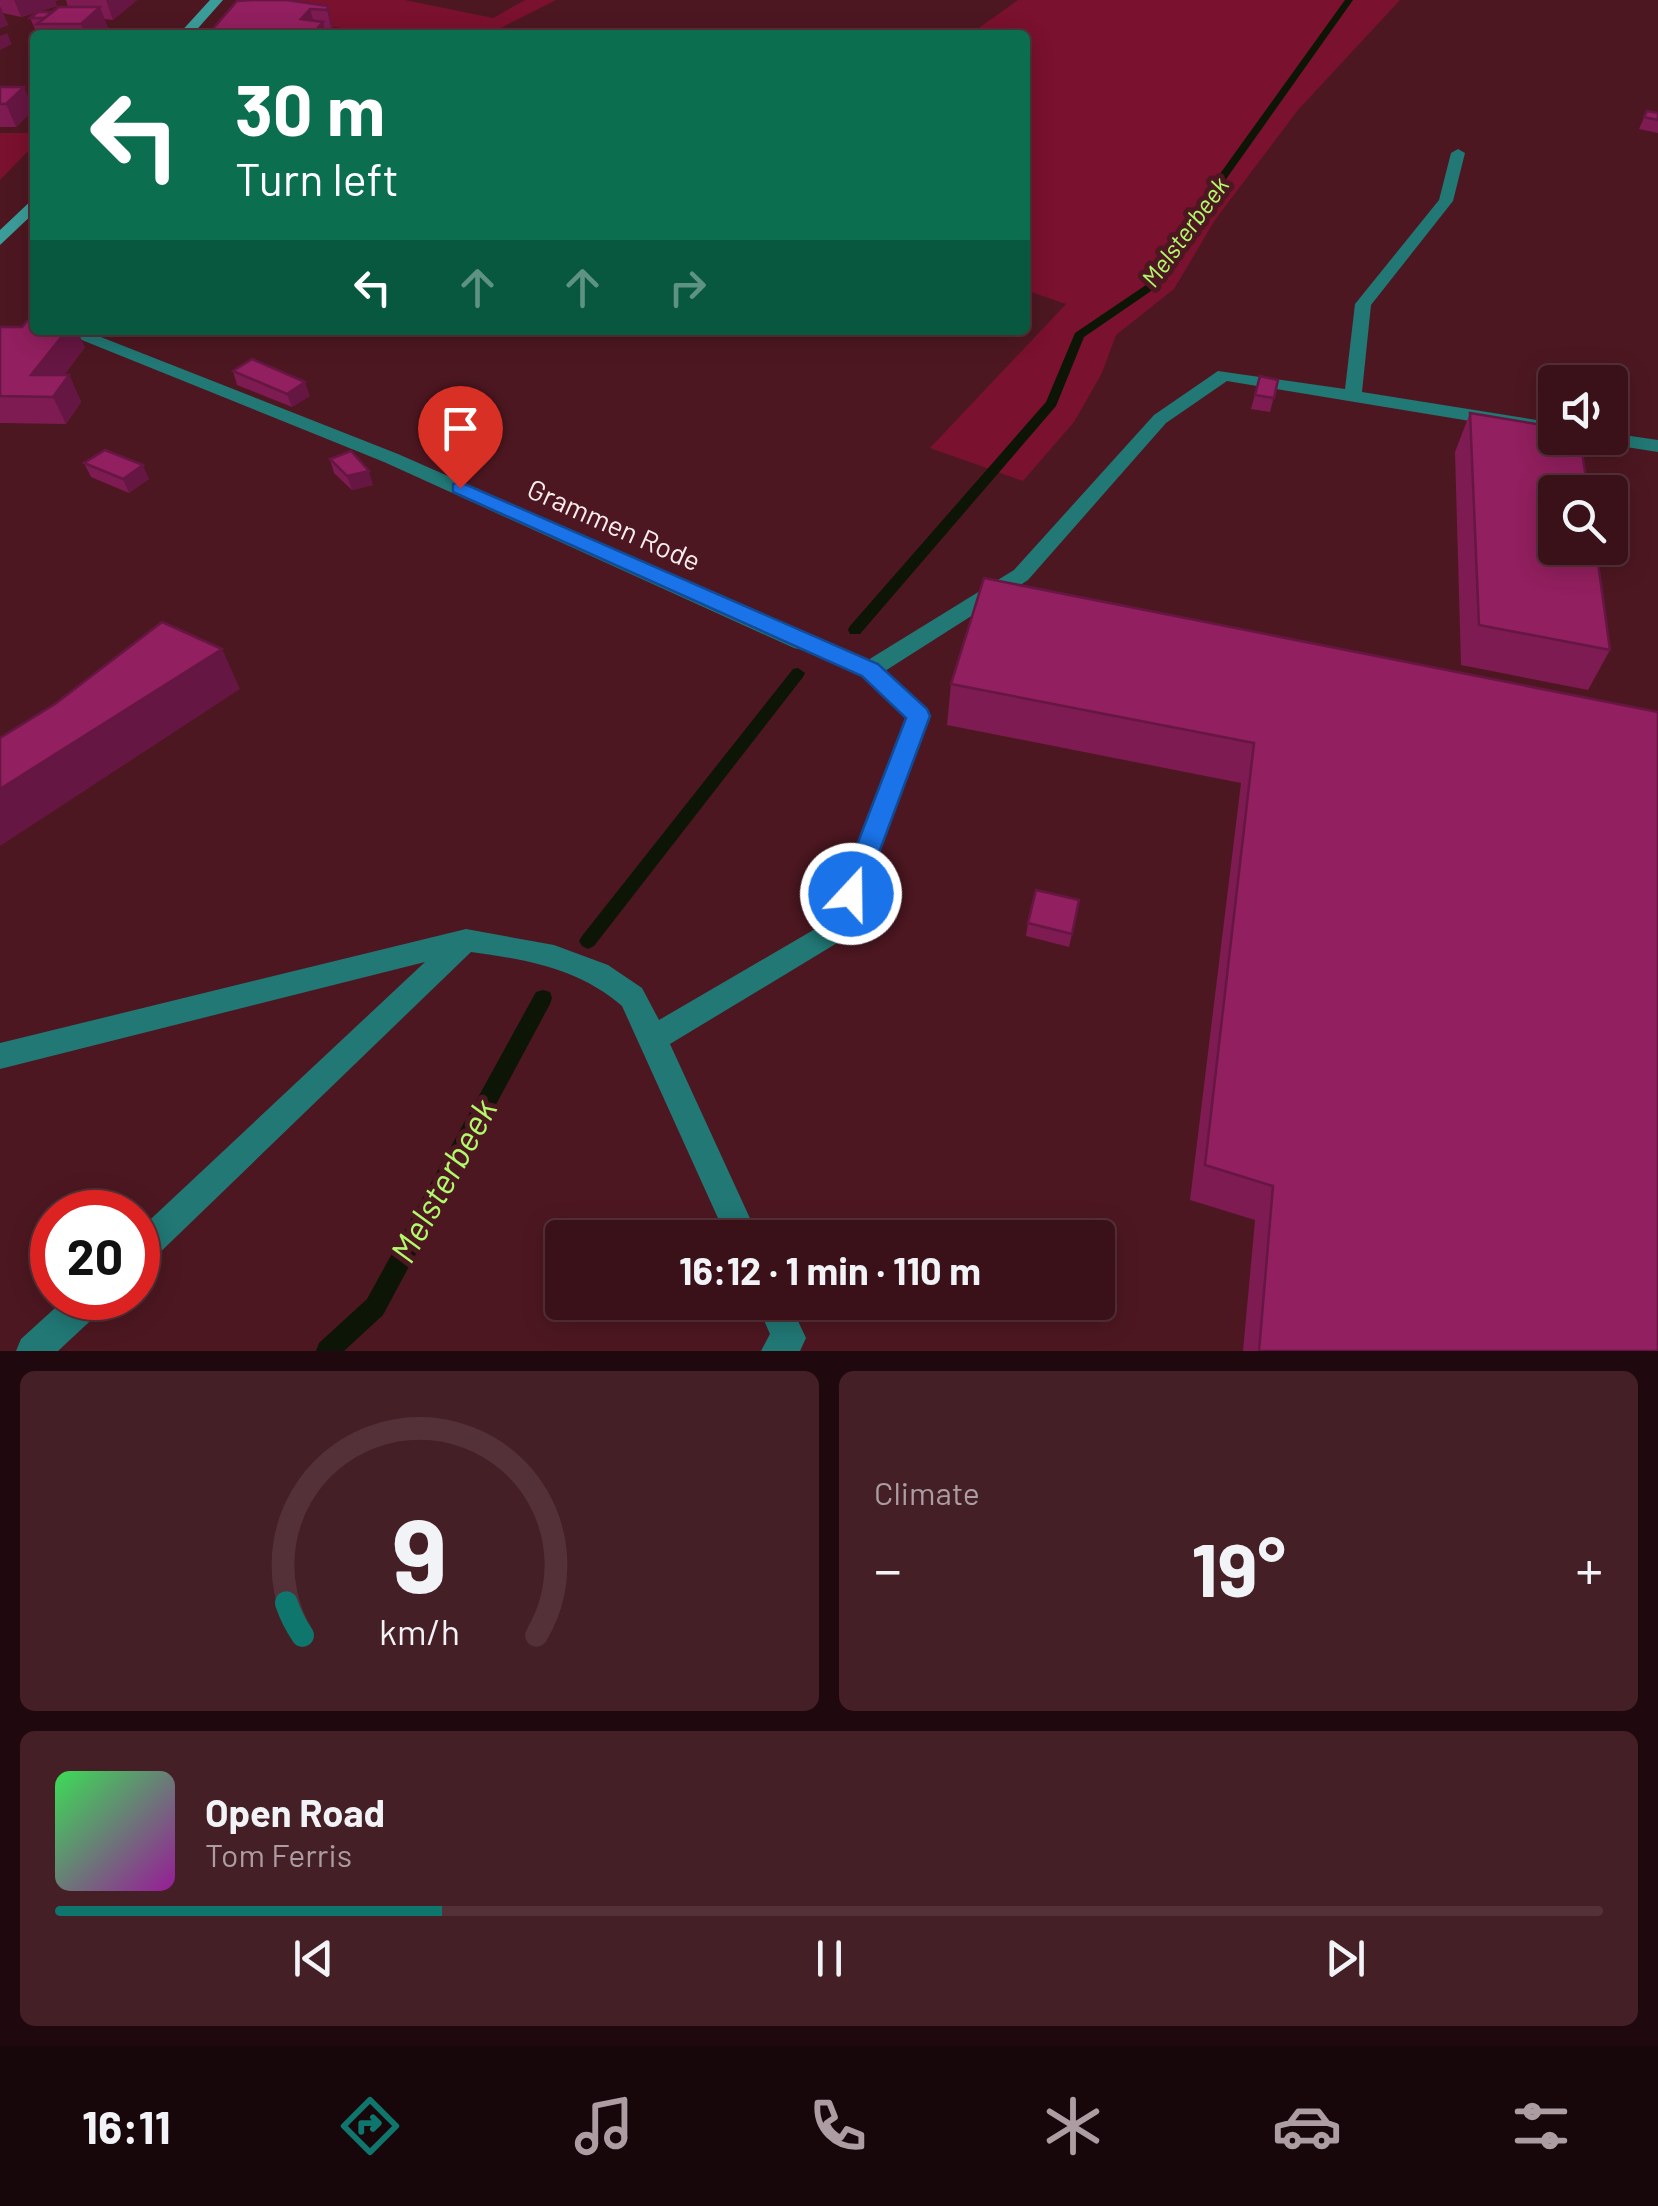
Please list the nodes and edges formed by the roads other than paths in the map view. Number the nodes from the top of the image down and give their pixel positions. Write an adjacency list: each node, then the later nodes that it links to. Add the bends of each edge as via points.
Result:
1 (217, 0): 2 (main road)
2 (190, 30)
3 (1458, 154): 7 (lane, via 1446,201 1363,304)
4 (30, 207): 5 (main road)
5 (0, 240)
6 (79, 335): 13 (street, Grammen Rode, via 391,458)
7 (1353, 396): 8 (lane); 11 (lane, via 1224,376 1160,419 1021,574)
8 (1538, 426)
9 (1628, 441): 10 (lane)
10 (1658, 446)
11 (981, 599): 12 (lane); 14 (lane)
12 (1020, 607)
13 (803, 642): 14 (lane)
14 (870, 670): 16 (lane, via 919,716 838,929)
15 (466, 940): 16 (lane, via 522,947 607,978 634,998); 17 (lane); 19 (lane)
16 (653, 1039): 18 (lane)
17 (0, 1056)
18 (735, 1220)
19 (160, 1231)
20 (67, 1320): 23 (lane)
21 (779, 1320): 22 (lane)
22 (789, 1347)
23 (34, 1351)

